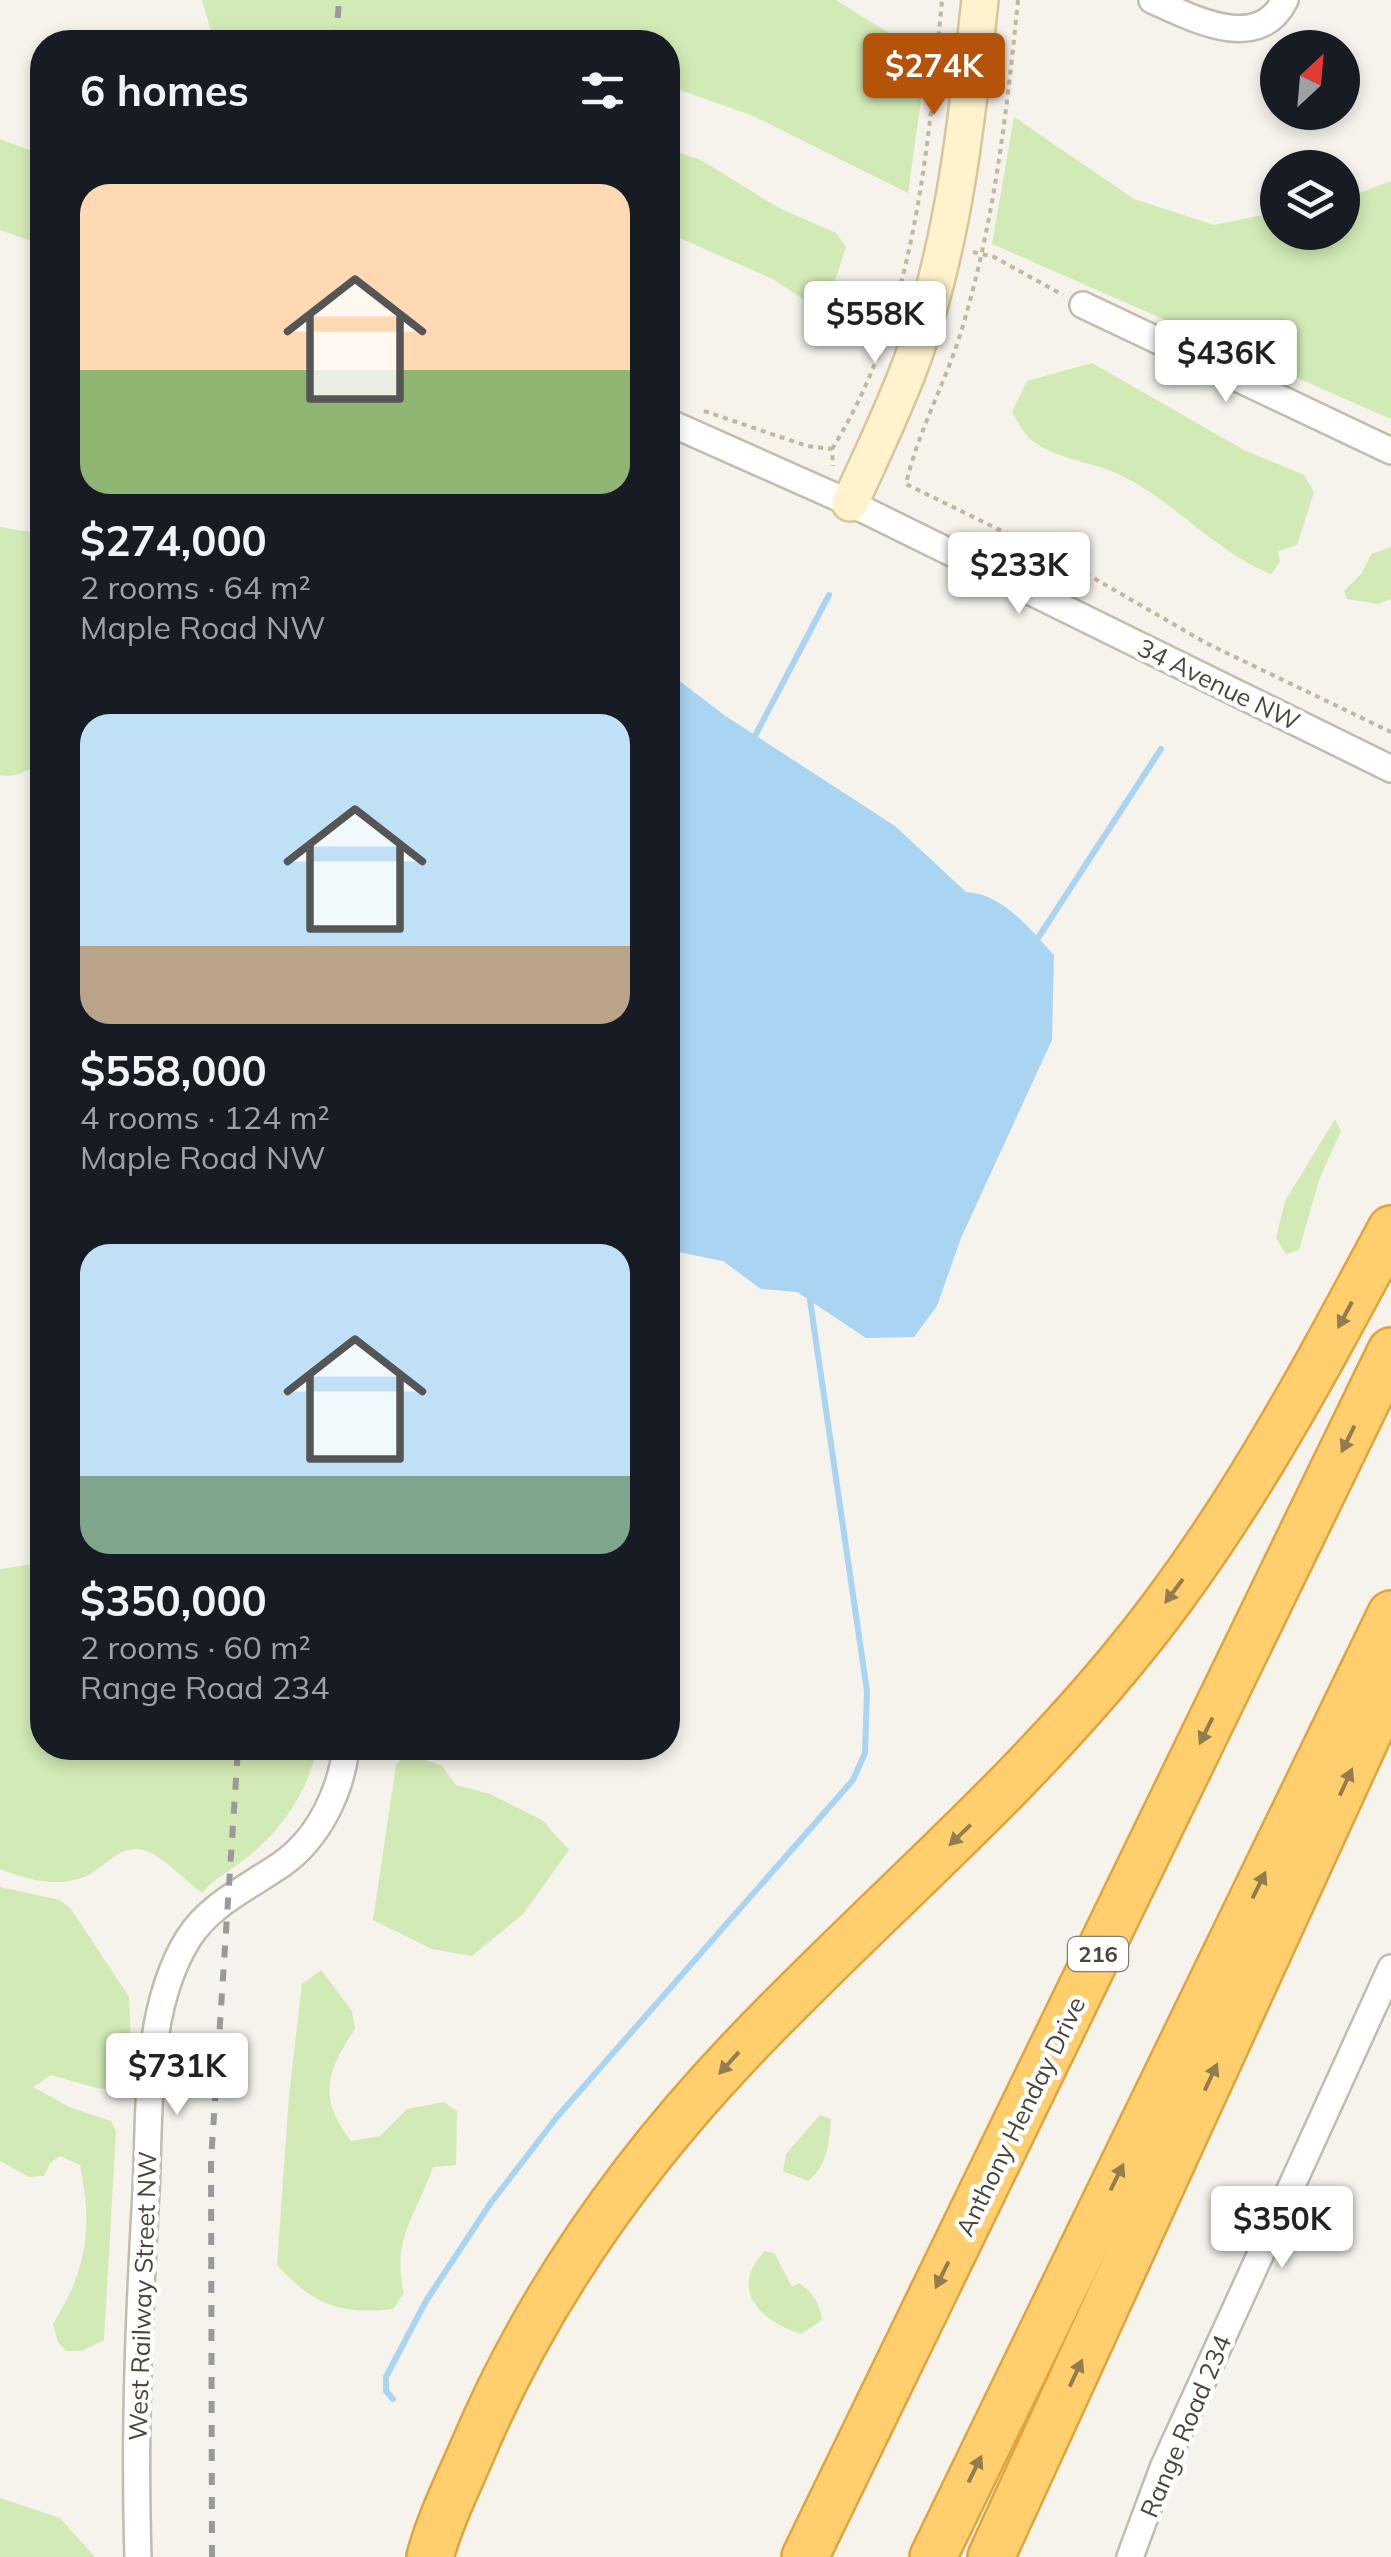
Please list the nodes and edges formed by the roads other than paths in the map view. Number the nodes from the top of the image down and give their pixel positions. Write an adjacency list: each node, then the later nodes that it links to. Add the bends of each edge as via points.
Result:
1 (980, 0): 7 (street, via 962,158 944,244 915,352)
2 (1152, 0): 3 (street, via 1231,28 1262,26)
3 (1284, 0)
4 (1083, 305): 6 (street)
5 (680, 427): 7 (street, 34 Avenue NW)
6 (1391, 451)
7 (850, 504): 8 (street, 34 Avenue NW)
8 (1391, 768)
9 (1391, 1229): 16 (highway, one-way to 16, via 1236,1504 1120,1664 1004,1793 741,2050 582,2244 524,2340)
10 (1391, 1351): 17 (highway, Anthony Henday Drive / 216, one-way to 17)
11 (1391, 1614): 18 (highway, one-way to 11)
12 (1391, 1684): 19 (highway, one-way to 12)
13 (343, 1760): 15 (street, West Railway Street NW, via 334,1798 309,1838 286,1862 227,1898 189,1938 164,2002 150,2112 134,2412)
14 (1391, 1968): 20 (street, Range Road 234)
15 (138, 2557)
16 (430, 2557)
17 (806, 2557)
18 (933, 2557)
19 (991, 2557)
20 (1130, 2557)

